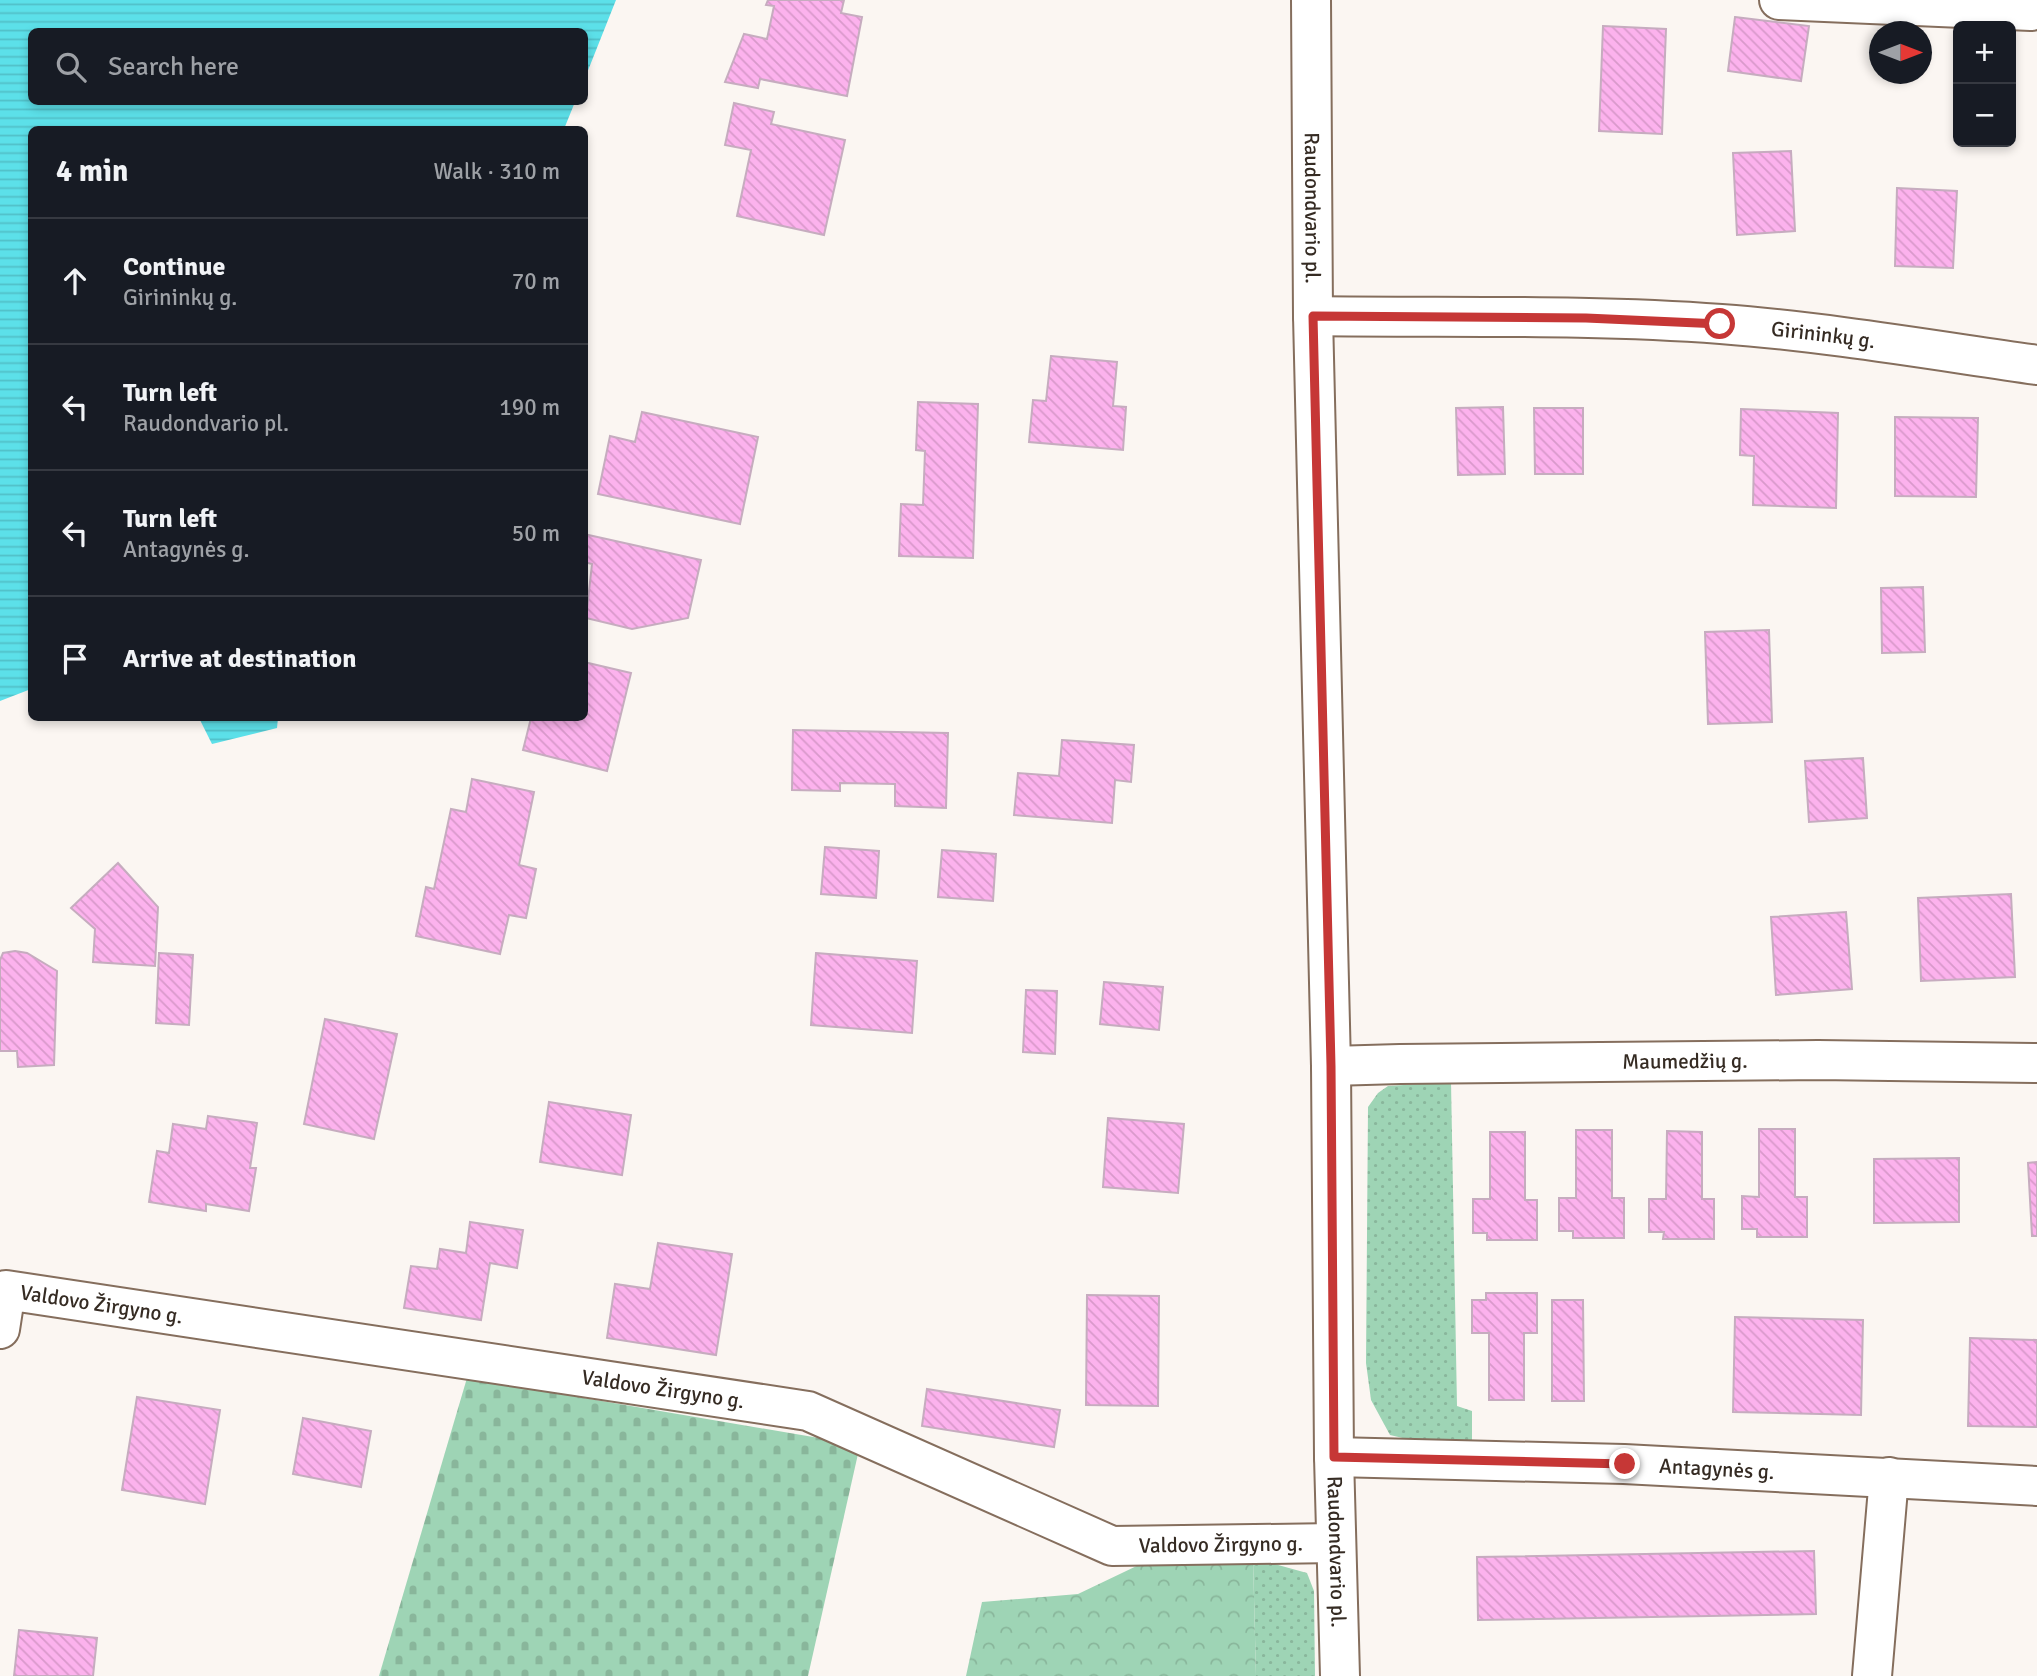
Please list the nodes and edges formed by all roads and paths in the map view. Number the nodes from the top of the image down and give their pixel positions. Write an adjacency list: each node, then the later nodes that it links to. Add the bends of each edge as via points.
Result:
1 (1311, 0): 4 (street, Raudondvario pl.)
2 (1779, 0): 3 (street)
3 (2031, 11)
4 (1313, 316): 5 (street, Girininkų g., via 1720,324 1855,337); 7 (street, Raudondvario pl.)
5 (2037, 365)
6 (2037, 1063): 7 (street, Maumedžių g., via 1818,1060)
7 (1331, 1066): 9 (street, Raudondvario pl.)
8 (0, 1329): 12 (street, Valdovo Žirgyno g., via 6,1290 808,1411 1112,1546)
9 (1334, 1457): 10 (street, Antagynės g.); 12 (street, Raudondvario pl.)
10 (1889, 1477): 11 (street, Antagynės g.); 14 (street)
11 (2037, 1486)
12 (1336, 1543): 13 (street, Raudondvario pl.)
13 (1340, 1676)
14 (1872, 1676)

